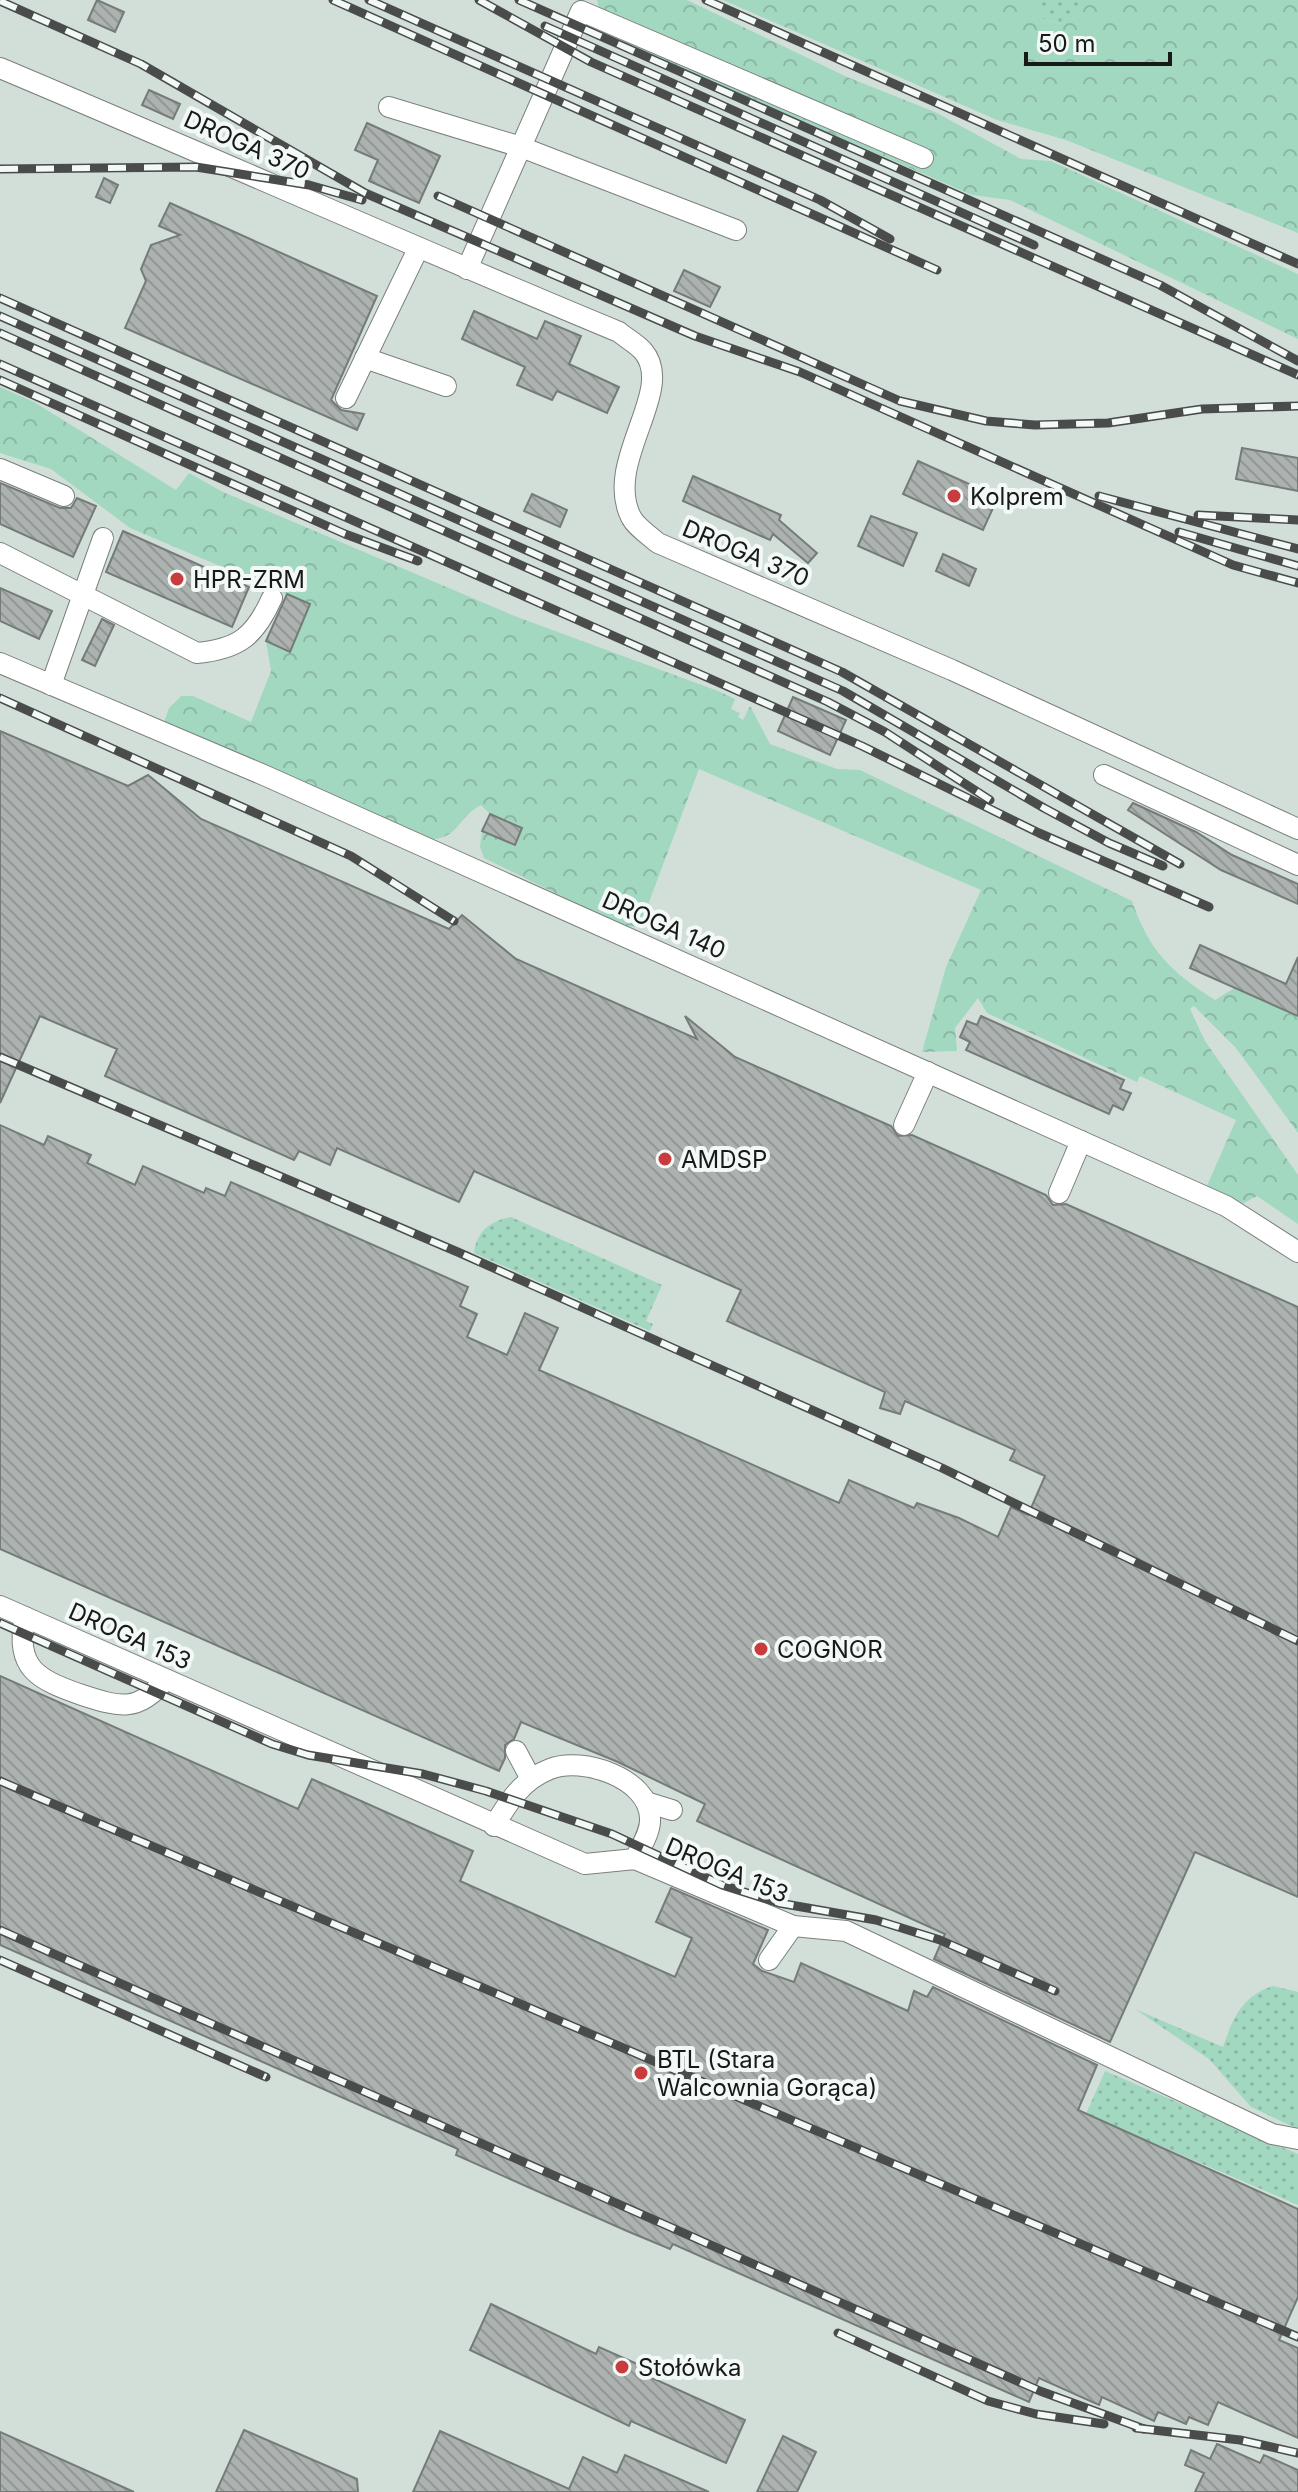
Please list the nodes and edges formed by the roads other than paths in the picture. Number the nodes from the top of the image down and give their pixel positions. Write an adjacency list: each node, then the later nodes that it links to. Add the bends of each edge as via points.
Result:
1 (0, 68): 6 (lane, DROGA 370)
2 (389, 107): 3 (lane)
3 (521, 147): 4 (lane, via 581,11); 5 (lane); 7 (lane)
4 (923, 158)
5 (736, 230)
6 (418, 249): 7 (lane, DROGA 370); 8 (lane)
7 (467, 269): 20 (lane, DROGA 370, via 619,332 645,352 653,372 650,399 627,458 622,490 632,520 658,543 952,670)
8 (365, 358): 9 (lane); 10 (lane)
9 (446, 386)
10 (346, 398)
11 (0, 469): 12 (lane)
12 (64, 496)
13 (103, 538): 15 (lane)
14 (0, 553): 15 (lane)
15 (83, 594): 16 (lane, via 197,653 223,650 244,639 261,622); 18 (lane)
16 (272, 598)
17 (0, 663): 18 (lane, DROGA 140)
18 (51, 685): 22 (lane, DROGA 140)
19 (1104, 775): 21 (lane)
20 (1298, 829)
21 (1298, 865)
22 (928, 1072): 23 (lane); 24 (lane, DROGA 140)
23 (904, 1125)
24 (1081, 1141): 25 (lane); 26 (lane, DROGA 140, via 1226,1206)
25 (1059, 1193)
26 (1298, 1252)
27 (0, 1606): 28 (lane, DROGA 153)
28 (25, 1617): 29 (lane, DROGA 153); 29 (lane, via 22,1652 45,1682 124,1706 153,1695)
29 (165, 1680): 34 (lane, DROGA 153)
30 (516, 1751): 31 (lane)
31 (531, 1779): 32 (lane, via 552,1768 578,1765 623,1779); 34 (lane, via 513,1795)
32 (646, 1802): 33 (lane); 35 (lane, via 649,1829)
33 (672, 1810)
34 (494, 1826): 35 (lane, DROGA 153, via 585,1864)
35 (635, 1859): 36 (lane, DROGA 153)
36 (793, 1926): 37 (lane); 38 (lane, DROGA 153, via 846,1931 1272,2134)
37 (769, 1960)
38 (1298, 2139)

